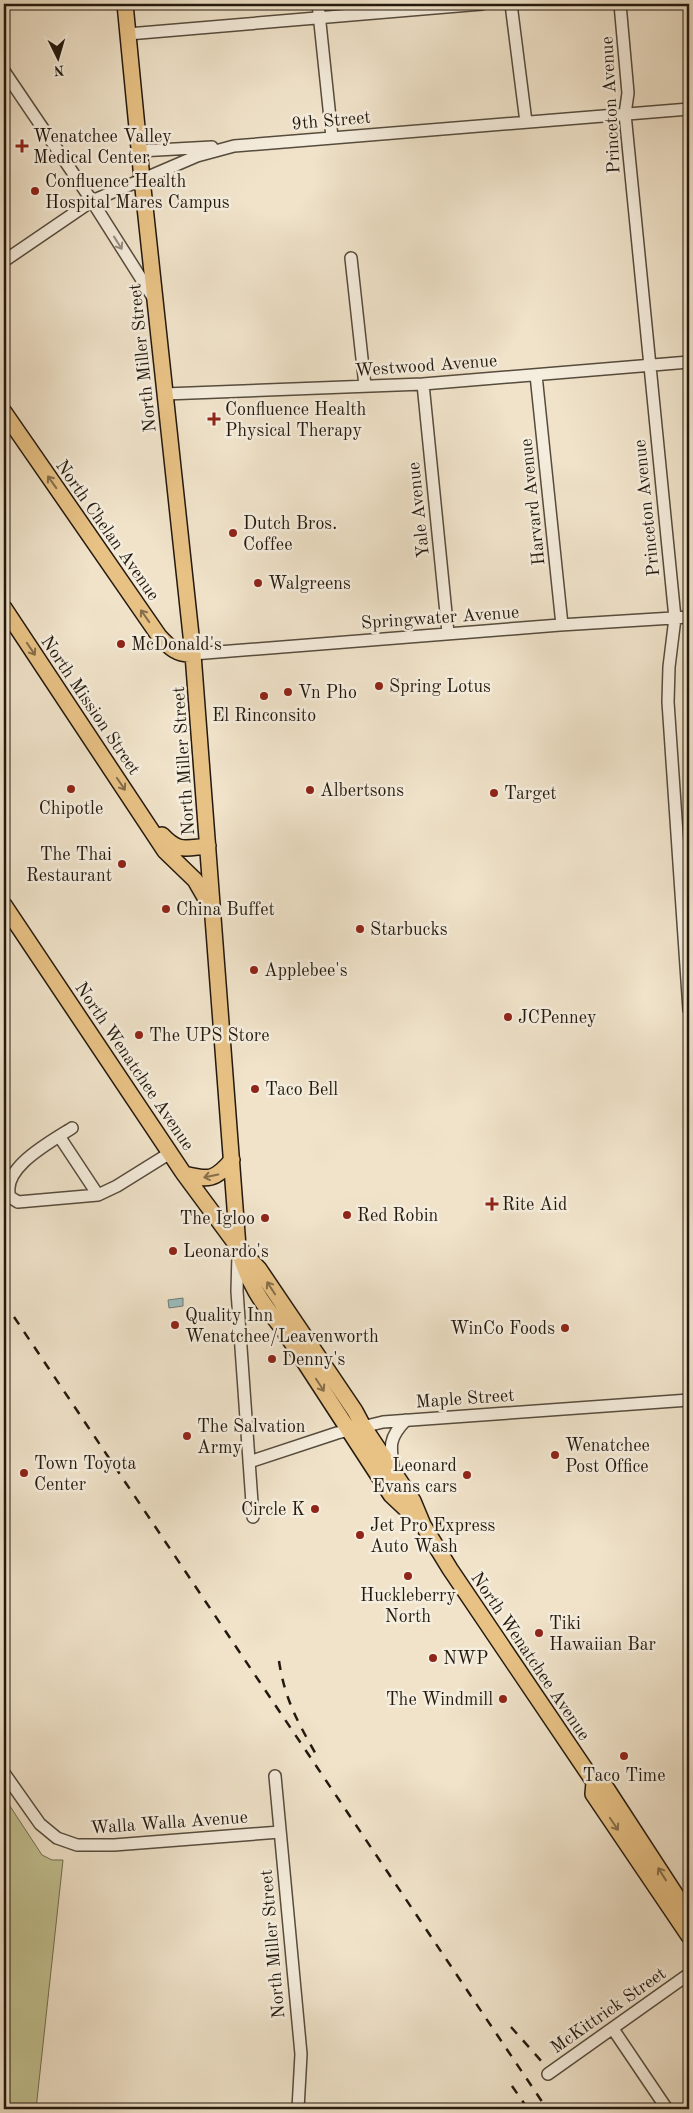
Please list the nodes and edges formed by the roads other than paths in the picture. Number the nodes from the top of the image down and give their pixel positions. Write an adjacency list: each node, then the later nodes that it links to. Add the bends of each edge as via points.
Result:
1 (125, 4): 7 (main road, North Miller Street)
2 (318, 4): 6 (street)
3 (482, 4): 6 (street)
4 (511, 4): 11 (street)
5 (620, 4): 10 (street, Princeton Avenue, via 628,93)
6 (320, 18): 7 (street); 12 (street)
7 (128, 34): 14 (main road, North Miller Street)
8 (4, 71): 16 (street)
9 (689, 109): 10 (street, 9th Street)
10 (625, 114): 11 (street, 9th Street); 21 (street, Princeton Avenue)
11 (526, 122): 12 (street, 9th Street)
12 (332, 137): 13 (street, 9th Street)
13 (234, 146): 14 (street); 15 (street, 9th Street, via 197,156)
14 (139, 151): 15 (main road, North Miller Street)
15 (142, 179): 16 (street, 9th Street); 19 (main road, North Miller Street)
16 (92, 201): 18 (street, 9th Street); 19 (street, one-way to 19)
17 (351, 258): 24 (street)
18 (4, 261)
19 (155, 300): 25 (main road, North Miller Street)
20 (689, 362): 21 (street, Westwood Avenue)
21 (650, 365): 22 (street, Westwood Avenue); 29 (street, Princeton Avenue)
22 (536, 375): 23 (street, Westwood Avenue); 30 (street, Harvard Avenue)
23 (423, 384): 24 (street, Westwood Avenue); 31 (street, Yale Avenue)
24 (365, 386): 25 (street, Westwood Avenue)
25 (165, 394): 32 (main road, North Miller Street)
26 (4, 412): 32 (main road, North Chelan Avenue, one-way to 26, via 172,650 159,636)
27 (4, 608): 33 (main road, North Mission Street, one-way to 33)
28 (689, 617): 29 (street, Springwater Avenue)
29 (675, 618): 30 (street, Springwater Avenue); 37 (street, Princeton Avenue, via 668,702)
30 (562, 625): 31 (street, Springwater Avenue)
31 (448, 634): 32 (street, Springwater Avenue)
32 (193, 654): 34 (main road, North Miller Street)
33 (147, 822): 34 (main road, North Mission Street, via 172,846); 36 (main road, North Mission Street, via 165,851 195,880)
34 (208, 846): 36 (main road, North Miller Street)
35 (4, 904): 40 (main road, North Wenatchee Avenue)
36 (213, 912): 41 (main road, North Miller Street)
37 (689, 1009)
38 (72, 1128): 39 (street)
39 (60, 1136): 43 (street); 43 (street, via 10,1174 7,1186 10,1197 18,1202)
40 (170, 1152): 42 (main road, North Wenatchee Avenue); 43 (street)
41 (232, 1160): 42 (main road, one-way to 42, via 220,1174 211,1178); 44 (main road, North Miller Street)
42 (184, 1174): 44 (main road, North Wenatchee Avenue)
43 (98, 1195)
44 (238, 1247): 47 (main road, North Wenatchee Avenue, via 248,1280); 48 (street, North Miller Street, via 237,1291)
45 (689, 1400): 46 (street, Maple Street)
46 (406, 1420): 47 (street, Maple Street); 49 (street, via 395,1431 392,1440 390,1449)
47 (356, 1428): 48 (street, Maple Street); 49 (main road, North Wenatchee Avenue); 51 (main road, North Wenatchee Avenue, via 391,1495)
48 (249, 1462): 50 (street, North Miller Street)
49 (394, 1472): 51 (main road, North Wenatchee Avenue, via 413,1501)
50 (253, 1517)
51 (423, 1525): 54 (main road, North Wenatchee Avenue)
52 (4, 1773): 55 (street, Walla Walla Avenue, via 40,1824 58,1838 78,1845)
53 (275, 1776): 55 (street, North Miller Street)
54 (594, 1782): 56 (main road, North Wenatchee Avenue, one-way to 54, via 605,1786); 57 (main road, North Wenatchee Avenue, one-way to 57, via 593,1794)
55 (280, 1832): 61 (street, North Miller Street, via 301,2054)
56 (689, 1915)
57 (689, 1936)
58 (689, 1974): 59 (street, McKittrick Street)
59 (612, 2029): 60 (street, McKittrick Street); 62 (street)
60 (548, 2074)
61 (298, 2109)
62 (667, 2109)

